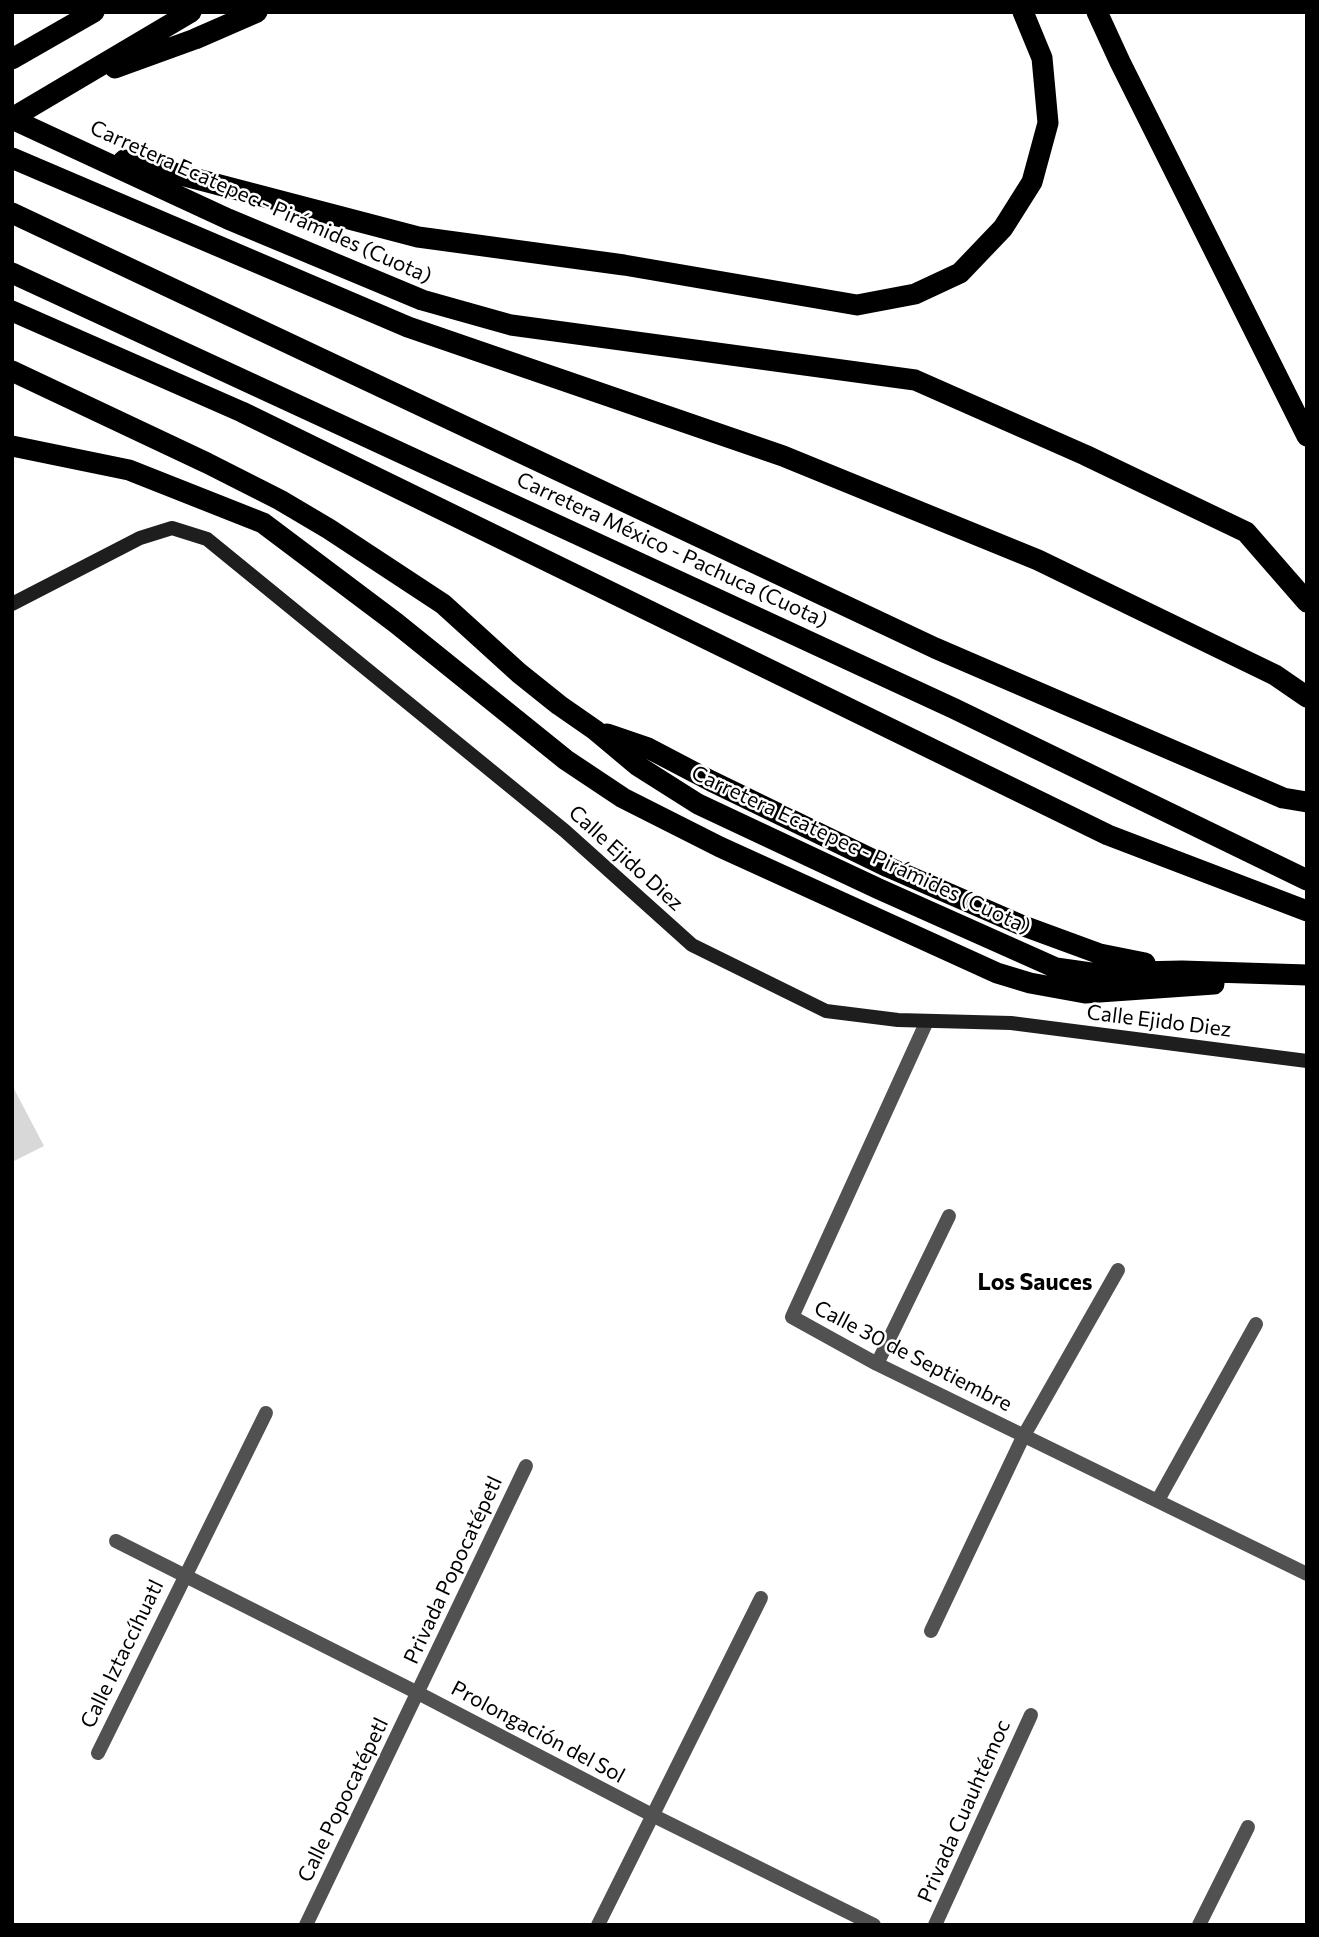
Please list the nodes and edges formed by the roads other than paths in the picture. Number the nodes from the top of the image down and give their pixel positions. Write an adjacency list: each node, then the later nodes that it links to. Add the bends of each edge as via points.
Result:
1 (94, 12): 6 (highway)
2 (191, 12): 7 (highway)
3 (257, 12): 7 (highway)
4 (1023, 12): 9 (highway, via 1042,58 1048,123 1032,182 1003,228 960,273 915,294 857,305 624,265 418,237)
5 (1097, 12): 15 (highway)
6 (12, 59)
7 (70, 84): 8 (highway)
8 (12, 118): 9 (highway, Carretera Ecatepec - Pirámides (Cuota))
9 (68, 145): 17 (highway, Carretera Ecatepec - Pirámides (Cuota), via 228,219 422,300 511,325 915,380 1246,532)
10 (12, 158): 19 (highway, via 408,327 783,456 1038,560 1275,675)
11 (12, 213): 20 (highway, Carretera México - Pachuca (Cuota), via 988,672 1283,798)
12 (12, 273): 21 (highway, Carretera México - Pachuca (Cuota), via 955,709)
13 (12, 312): 22 (highway, via 242,412 1108,835)
14 (12, 372): 23 (highway, Carretera Ecatepec - Pirámides (Cuota), via 207,463 329,529 443,604 519,673 638,766 698,804 878,890 1056,968 1091,973 1182,971)
15 (1307, 436)
16 (12, 446): 23 (highway, via 129,470 263,523 566,760 623,798 998,973 1085,993)
17 (1307, 602)
18 (12, 604): 24 (main road, Calle Ejido Diez, via 141,538 172,528 207,539 565,831 692,945 825,1011)
19 (1307, 697)
20 (1307, 802)
21 (1307, 880)
22 (1307, 911)
23 (1307, 977)
24 (926, 1021): 25 (main road, Calle Ejido Diez, via 1011,1023); 29 (street, Calle 30 de Septiembre, via 792,1317)
25 (1307, 1061)
26 (949, 1216): 29 (street)
27 (1118, 1270): 31 (street)
28 (1256, 1324): 33 (street)
29 (877, 1364): 31 (street, Calle 30 de Septiembre)
30 (266, 1413): 35 (street, Calle Iztaccíhuatl)
31 (1023, 1437): 33 (street, Calle 30 de Septiembre); 38 (street)
32 (526, 1466): 39 (street, Privada Popocatépetl)
33 (1158, 1500): 36 (street, Calle 30 de Septiembre)
34 (116, 1541): 35 (street, Prolongación del Sol)
35 (185, 1574): 39 (street, Prolongación del Sol); 41 (street, Calle Iztaccíhuatl)
36 (1307, 1574)
37 (761, 1598): 42 (street)
38 (931, 1631)
39 (418, 1693): 42 (street, Prolongación del Sol); 44 (street, Calle Popocatépetl)
40 (1031, 1715): 47 (street, Privada Cuauhtémoc)
41 (98, 1753)
42 (652, 1815): 45 (street); 46 (street, Prolongación del Sol)
43 (1248, 1827): 48 (street)
44 (306, 1925)
45 (598, 1925)
46 (874, 1925)
47 (935, 1925)
48 (1199, 1925)

